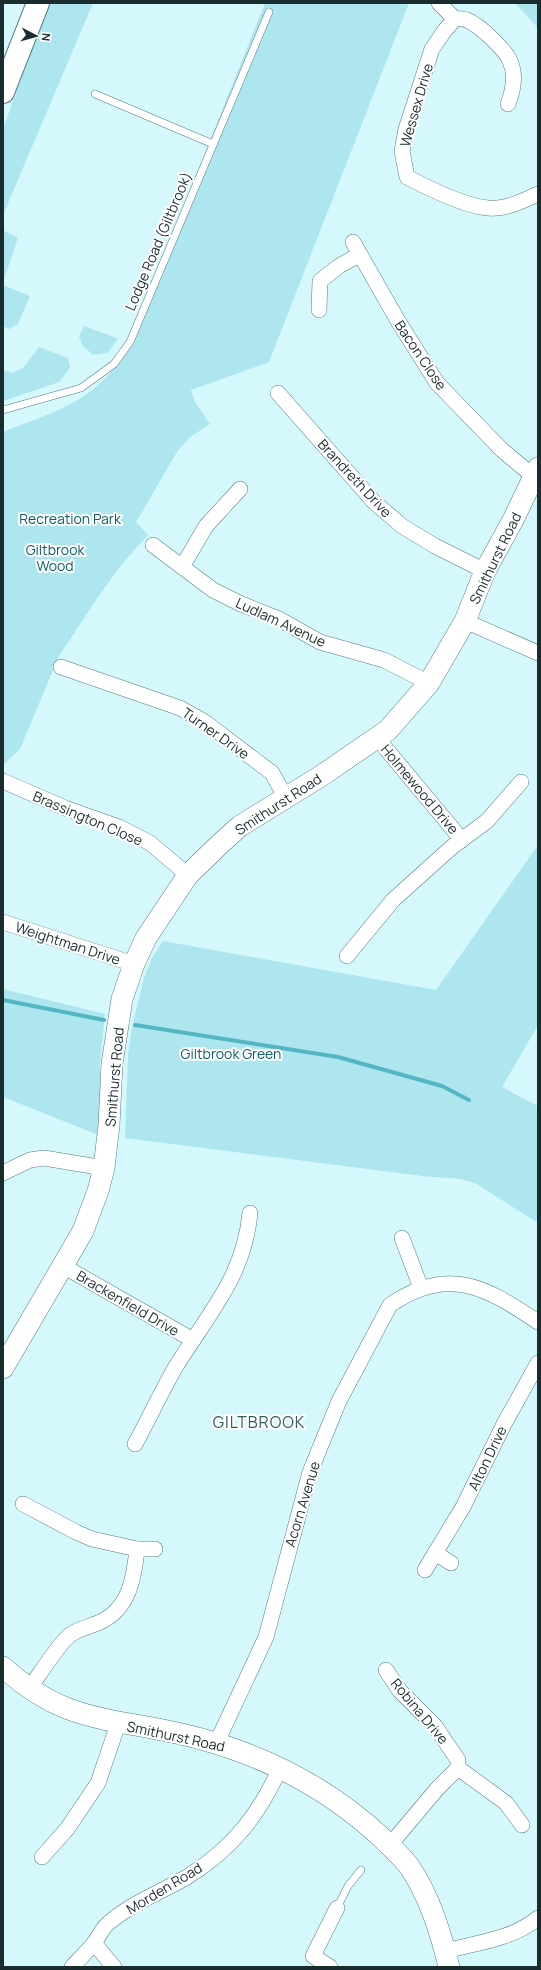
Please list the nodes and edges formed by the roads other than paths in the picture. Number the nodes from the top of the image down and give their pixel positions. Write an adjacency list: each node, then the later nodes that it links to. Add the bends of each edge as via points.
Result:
1 (38, 3): 5 (highway)
2 (439, 3): 4 (street)
3 (269, 12): 8 (lane, Lodge Road (Giltbrook))
4 (455, 19): 7 (street, via 467,19 496,43 510,60); 9 (street, Wessex Drive, via 432,49 406,130 402,151 407,177 454,198 488,208 503,207)
5 (3, 92)
6 (95, 94): 8 (lane)
7 (515, 97)
8 (214, 144): 12 (lane, Lodge Road (Giltbrook), via 130,342 114,364 81,388)
9 (538, 196)
10 (319, 310): 13 (street, Bacon Close, via 320,281 356,249 437,383 502,450)
11 (278, 393): 17 (street, Brandreth Drive, via 374,502 391,517 435,546)
12 (3, 410)
13 (536, 472): 17 (street, Smithurst Road, via 514,520)
14 (240, 489): 16 (street, via 206,526)
15 (153, 546): 16 (street, Ludlam Avenue)
16 (182, 567): 21 (street, Ludlam Avenue, via 213,590 320,642 384,660)
17 (486, 571): 18 (street, Smithurst Road)
18 (465, 621): 19 (street); 21 (street, Smithurst Road)
19 (538, 653)
20 (61, 667): 25 (street, Turner Drive, via 180,708 205,722 272,773)
21 (429, 684): 22 (street, Smithurst Road, via 388,730)
22 (377, 738): 25 (street, Smithurst Road); 26 (street, Holmewood Drive)
23 (3, 781): 27 (street, Brassington Close, via 65,808 119,827 150,844)
24 (521, 782): 26 (street, Holmewood Drive, via 487,821)
25 (286, 798): 27 (street, Smithurst Road, via 240,826)
26 (462, 840): 29 (street, Holmewood Drive, via 393,900)
27 (188, 875): 30 (street, Smithurst Road, via 146,938)
28 (3, 922): 30 (street, Weightman Drive)
29 (347, 956)
30 (134, 964): 31 (street, Smithurst Road, via 122,999 113,1058)
31 (104, 1168): 32 (street, via 44,1158 30,1160); 35 (street, Smithurst Road, via 83,1231)
32 (3, 1173)
33 (250, 1213): 38 (street, Brackenfield Drive, via 249,1231 242,1257 232,1279)
34 (402, 1238): 36 (street)
35 (63, 1266): 38 (street, Brackenfield Drive); 40 (street, Smithurst Road)
36 (420, 1288): 37 (street, Acorn Avenue, via 452,1282 465,1285 485,1291); 52 (street, Acorn Avenue, via 390,1305 339,1401 310,1472 266,1637)
37 (538, 1322)
38 (193, 1340): 41 (street, Brackenfield Drive)
39 (538, 1363): 45 (street, Alton Drive, via 504,1424 464,1507)
40 (3, 1368)
41 (135, 1444)
42 (23, 1504): 43 (street, via 92,1539)
43 (137, 1549): 44 (street); 50 (street, via 131,1586 123,1604 99,1623 68,1636)
44 (155, 1549)
45 (435, 1553): 46 (street); 47 (street, Alton Drive)
46 (452, 1563)
47 (425, 1570)
48 (3, 1666): 50 (street, Smithurst Road)
49 (386, 1670): 54 (street, Robina Drive, via 400,1691 436,1726 458,1760)
50 (29, 1689): 51 (street, Smithurst Road, via 64,1709)
51 (118, 1724): 52 (street, Smithurst Road); 57 (street, via 98,1783 67,1829)
52 (217, 1742): 53 (street, Smithurst Road)
53 (280, 1768): 56 (street, Smithurst Road, via 329,1796 366,1824); 61 (street, Morden Road, via 268,1796 248,1824 222,1850 187,1876 125,1910 109,1922)
54 (458, 1768): 55 (street, via 506,1804); 56 (street)
55 (522, 1825)
56 (389, 1846): 62 (street, Smithurst Road, via 411,1868 435,1919)
57 (42, 1857)
58 (361, 1870): 59 (lane, via 348,1886)
59 (337, 1908): 65 (street, via 309,1953)
60 (538, 1918): 62 (street, via 508,1935)
61 (94, 1943): 63 (street, Morden Road); 64 (street)
62 (447, 1959)
63 (72, 1967)
64 (114, 1967)
65 (330, 1967)

